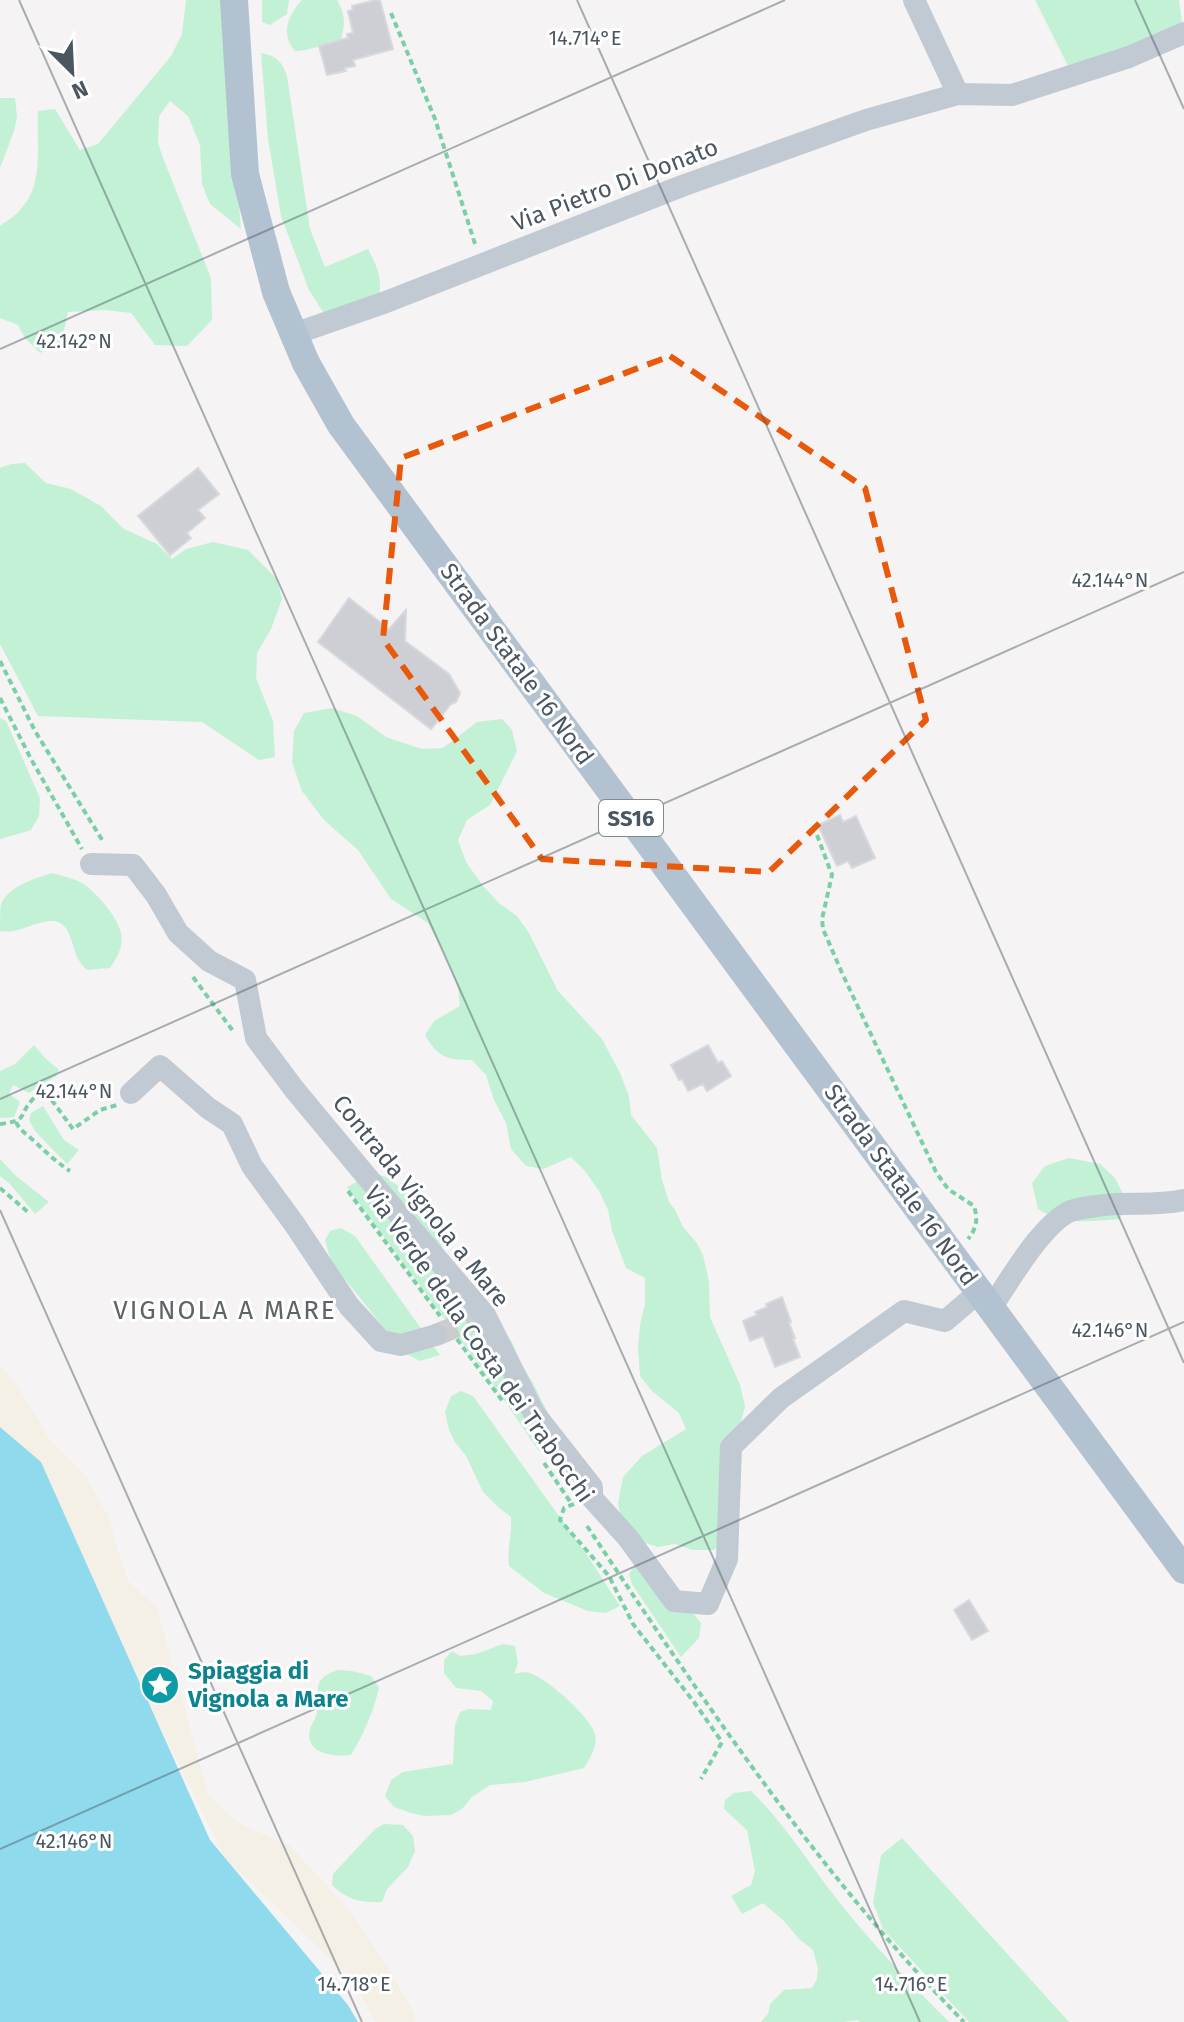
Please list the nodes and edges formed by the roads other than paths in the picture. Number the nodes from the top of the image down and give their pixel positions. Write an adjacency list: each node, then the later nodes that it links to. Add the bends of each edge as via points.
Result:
1 (234, 0): 5 (main road, Strada Statale 16 Nord / SS16, via 245,174 276,292)
2 (914, 0): 4 (street)
3 (1184, 33): 4 (street, Via Pietro Di Donato, via 1012,95)
4 (958, 94): 5 (street, Via Pietro Di Donato, via 811,139)
5 (294, 334): 9 (main road, Strada Statale 16 Nord / SS16, via 341,425)
6 (91, 864): 9 (street, Contrada Vignola a Mare, via 133,865 178,933 209,961 245,980 256,1038 485,1315 534,1413 592,1487 582,1507 628,1538 674,1601 708,1604 727,1559 731,1447 781,1398 904,1311 945,1321)
7 (127, 1098): 10 (street, via 160,1066 232,1124 252,1166 349,1306 381,1341 401,1345)
8 (1184, 1200): 9 (street, via 1071,1211 1049,1227)
9 (985, 1300): 11 (main road, Strada Statale 16 Nord / SS16)
10 (445, 1331)
11 (1184, 1570)

